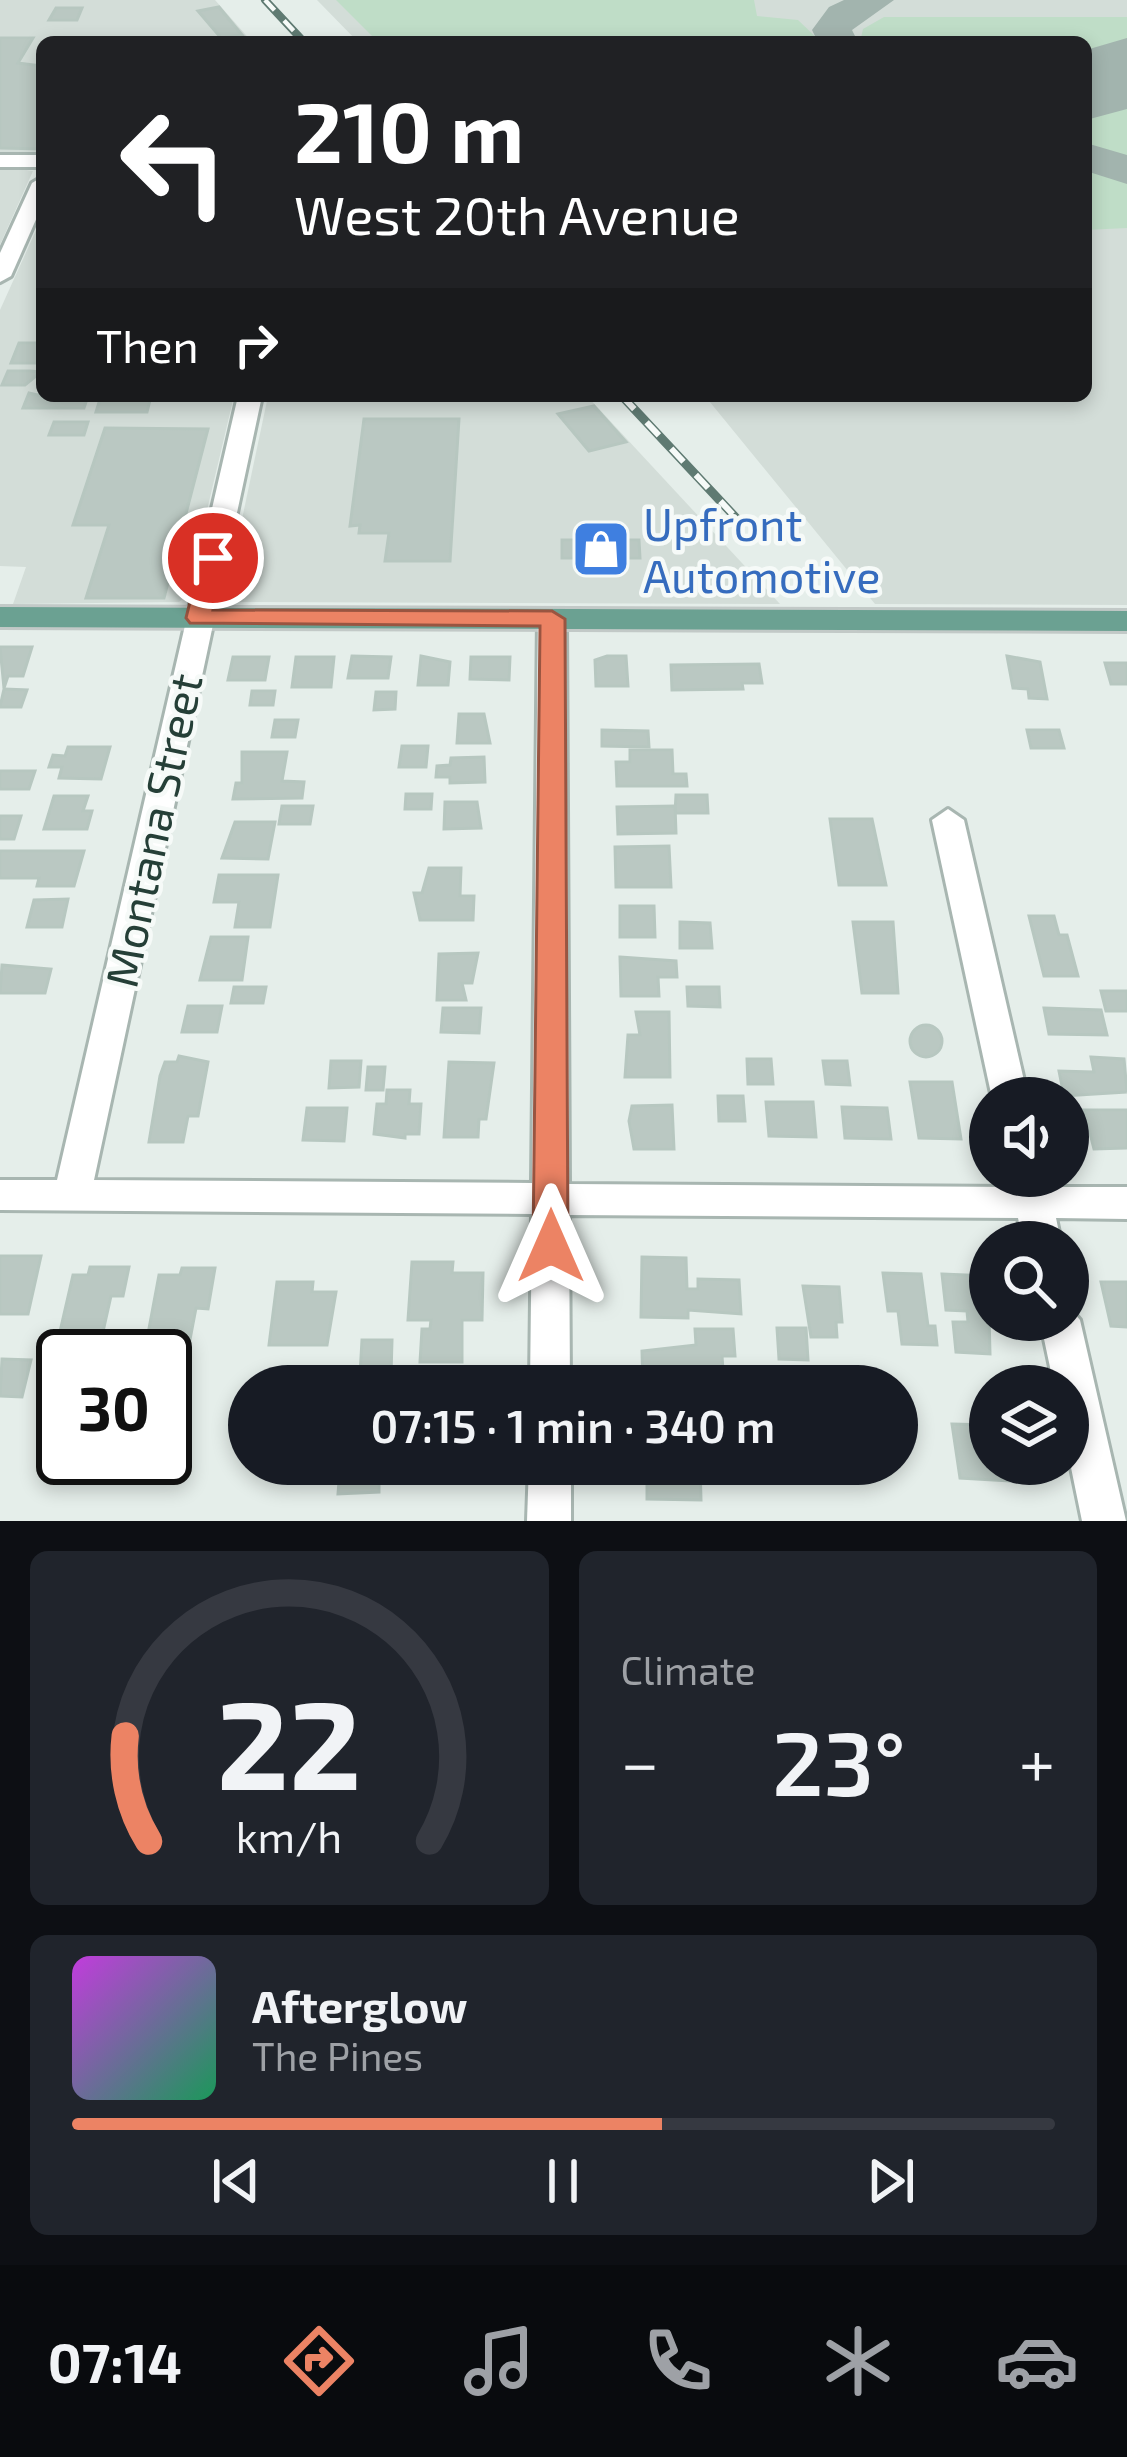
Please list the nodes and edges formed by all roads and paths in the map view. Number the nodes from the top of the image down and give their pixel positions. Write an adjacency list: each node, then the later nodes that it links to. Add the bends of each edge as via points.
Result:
1 (0, 161): 2 (street)
2 (36, 161)
3 (36, 196): 4 (street)
4 (0, 276)
5 (249, 402): 7 (street, Montana Street)
6 (0, 617): 7 (main road)
7 (199, 618): 8 (main road); 14 (street, Montana Street)
8 (552, 619): 9 (main road); 16 (street)
9 (1127, 621)
10 (948, 820): 11 (street)
11 (1005, 1077)
12 (969, 1190): 16 (street)
13 (0, 1195): 14 (street)
14 (72, 1195): 16 (street)
15 (1086, 1197): 17 (street)
16 (551, 1199): 19 (street)
17 (1127, 1203)
18 (1065, 1341): 22 (street)
19 (550, 1365)
20 (550, 1485): 21 (street)
21 (550, 1521)
22 (1104, 1521)

